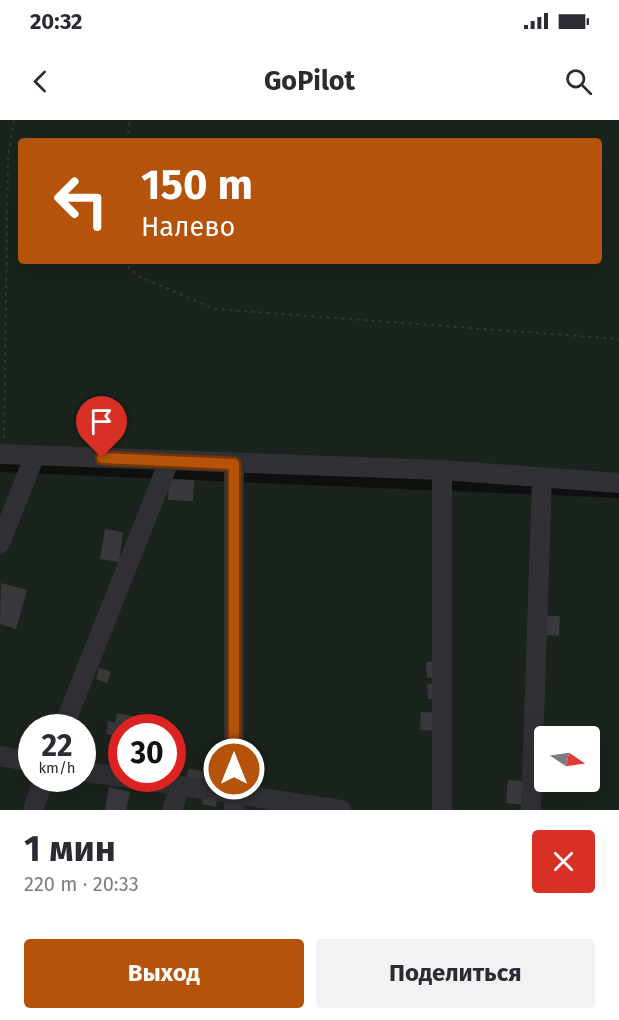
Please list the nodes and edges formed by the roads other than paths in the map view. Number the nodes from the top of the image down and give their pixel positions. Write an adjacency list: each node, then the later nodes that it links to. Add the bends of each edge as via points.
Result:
1 (2, 454): 2 (street)
2 (35, 455): 3 (street); 8 (street)
3 (169, 461): 4 (street); 9 (street)
4 (234, 464): 5 (street); 15 (street)
5 (442, 470): 6 (street); 19 (street)
6 (542, 478): 7 (street); 20 (street)
7 (619, 483)
8 (0, 543)
9 (69, 714)
10 (0, 756): 11 (street)
11 (18, 759)
12 (186, 789): 15 (street)
13 (39, 792): 16 (street)
14 (178, 792): 17 (street)
15 (234, 801): 18 (street)
16 (33, 810)
17 (172, 810)
18 (341, 810)
19 (442, 810)
20 (531, 810)

